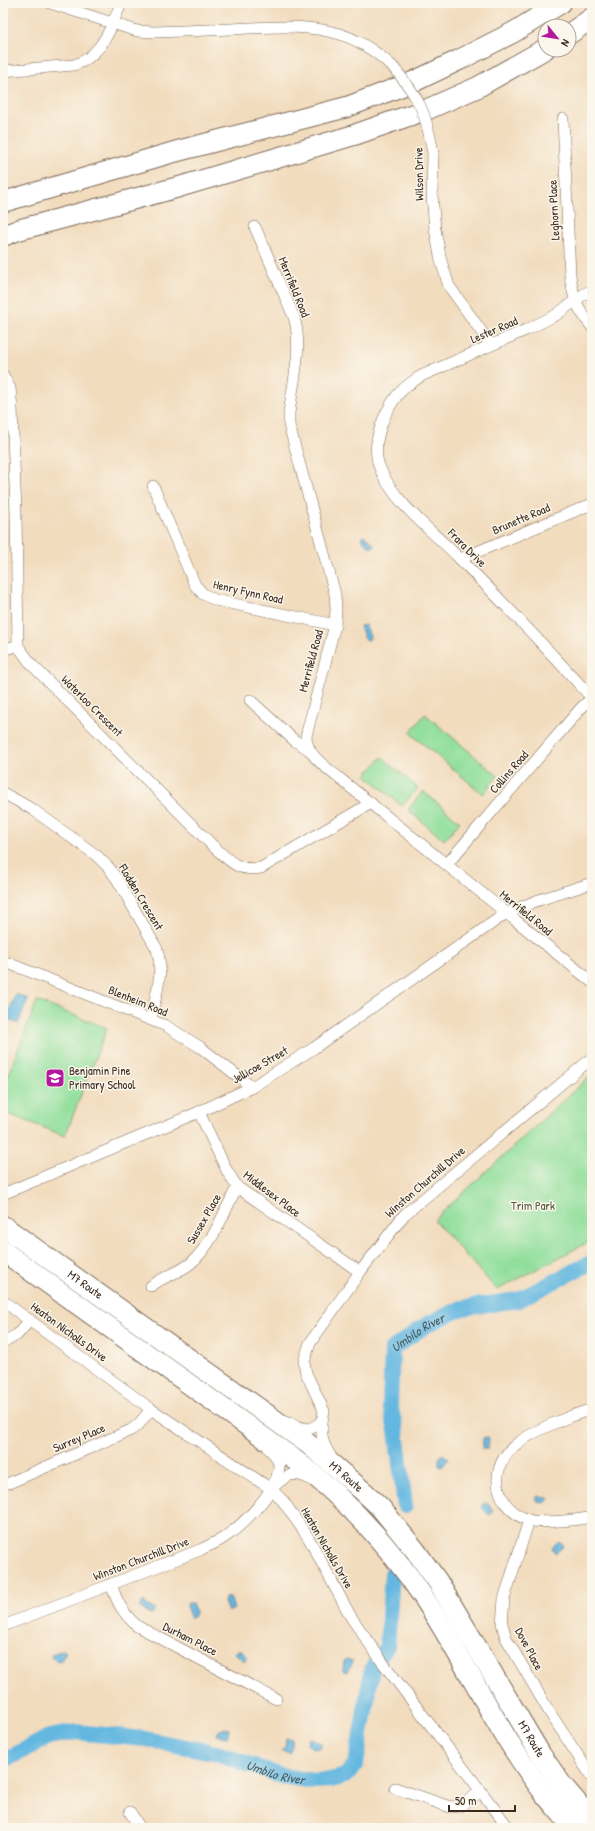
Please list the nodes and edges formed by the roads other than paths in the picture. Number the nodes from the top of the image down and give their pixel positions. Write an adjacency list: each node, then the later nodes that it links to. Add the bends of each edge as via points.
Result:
1 (50, 3): 5 (street, Wilson Drive)
2 (122, 3): 5 (street)
3 (561, 3): 10 (highway, via 514,32 459,60 415,81 347,107 174,152)
4 (592, 18): 6 (highway)
5 (112, 24): 8 (street, via 96,51 83,63); 16 (street, Wilson Drive, bridge, via 137,31 154,32 259,28 316,29 337,33 361,43 380,55 394,67 420,102 433,153 432,195 435,229 442,261 450,286 462,307)
6 (577, 28)
7 (537, 53): 12 (highway, via 464,93 428,109 354,135)
8 (3, 71)
9 (563, 119): 14 (street, Leghorn Place, via 570,275)
10 (3, 202)
11 (255, 227): 22 (street, Merrifield Road, via 294,316 297,329 290,425 335,594)
12 (3, 236)
13 (592, 290): 14 (street, Lester Road)
14 (574, 301): 15 (street); 16 (street, Lester Road, via 556,315)
15 (592, 327)
16 (491, 345): 18 (street, Lester Road, via 422,376 407,385)
17 (3, 375): 23 (street, via 10,388 12,408)
18 (396, 397): 21 (street, Frara Drive, via 383,420 377,446 378,464 396,497)
19 (153, 486): 22 (street, Henry Fynn Road, via 195,585 203,594 215,600)
20 (592, 504): 21 (street, Brunette Road)
21 (460, 559): 25 (street, Frara Drive)
22 (335, 625): 27 (street, Merrifield Road, via 306,736)
23 (18, 646): 24 (street); 29 (street, Waterloo Crescent, via 32,665 236,866 245,869 261,868)
24 (3, 649)
25 (592, 698): 30 (street, Collins Road)
26 (250, 700): 27 (street, via 295,740)
27 (308, 748): 29 (street, Merrifield Road, via 339,778)
28 (3, 793): 35 (street, Flodden Crescent, via 32,809 96,855 117,879 157,949 161,962)
29 (371, 803): 30 (street, Merrifield Road)
30 (447, 864): 32 (street, Merrifield Road)
31 (592, 883): 32 (street, Jellicoe Street)
32 (505, 914): 34 (street, Merrifield Road); 37 (street, Jellicoe Street, via 314,1048)
33 (3, 961): 35 (street, Blenheim Road)
34 (592, 982)
35 (151, 1018): 37 (street, Blenheim Road, via 200,1047)
36 (592, 1058): 43 (street, Winston Churchill Drive, via 404,1216)
37 (252, 1087): 38 (street, Jellicoe Street)
38 (199, 1112): 39 (street, Middlesex Place, via 227,1172); 40 (street, Jellicoe Street)
39 (237, 1187): 43 (street, Middlesex Place); 44 (street, Sussex Place, via 201,1253 190,1264 161,1278)
40 (3, 1194)
41 (3, 1226): 50 (highway, M7 Route)
42 (3, 1251): 52 (highway, M7 Route)
43 (360, 1272): 51 (street, Winston Churchill Drive, via 306,1352 306,1373 324,1411)
44 (151, 1286)
45 (3, 1300): 46 (street, Heaton Nicholls Drive)
46 (30, 1320): 47 (street, via 17,1335); 48 (street, Heaton Nicholls Drive)
47 (3, 1342)
48 (151, 1408): 54 (street, Surrey Place, via 132,1430); 56 (street, Heaton Nicholls Drive)
49 (592, 1409): 58 (street, via 525,1437 502,1461 497,1475 505,1504 512,1512)
50 (261, 1410): 51 (street, via 307,1429); 53 (highway, M7 Route)
51 (322, 1421): 53 (street, Winston Churchill Drive, via 324,1444)
52 (248, 1427): 55 (highway, M7 Route); 56 (street, via 278,1460 278,1472)
53 (339, 1469): 66 (highway, M7 Route, via 364,1491 399,1530 438,1582 541,1755)
54 (9, 1482)
55 (327, 1486): 56 (street, via 295,1474 285,1477); 69 (highway, M7 Route, via 364,1521 422,1595 520,1759 541,1790)
56 (271, 1489): 59 (street, Winston Churchill Drive, via 253,1512 222,1538 200,1550); 64 (street, Heaton Nicholls Drive, via 283,1501 308,1537 351,1617)
57 (592, 1517): 58 (street, via 554,1521)
58 (529, 1520): 62 (street, Dove Place, via 504,1599 502,1624 506,1638 534,1686)
59 (111, 1584): 60 (street, Winston Churchill Drive); 61 (street, Durham Place, via 118,1604 137,1626)
60 (3, 1626)
61 (276, 1699)
62 (592, 1777)
63 (395, 1788): 64 (street, via 450,1807 461,1806)
64 (481, 1791): 68 (street, Heaton Nicholls Drive)
65 (130, 1812): 67 (street)
66 (592, 1820)
67 (140, 1828)
68 (509, 1828)
69 (574, 1828)

